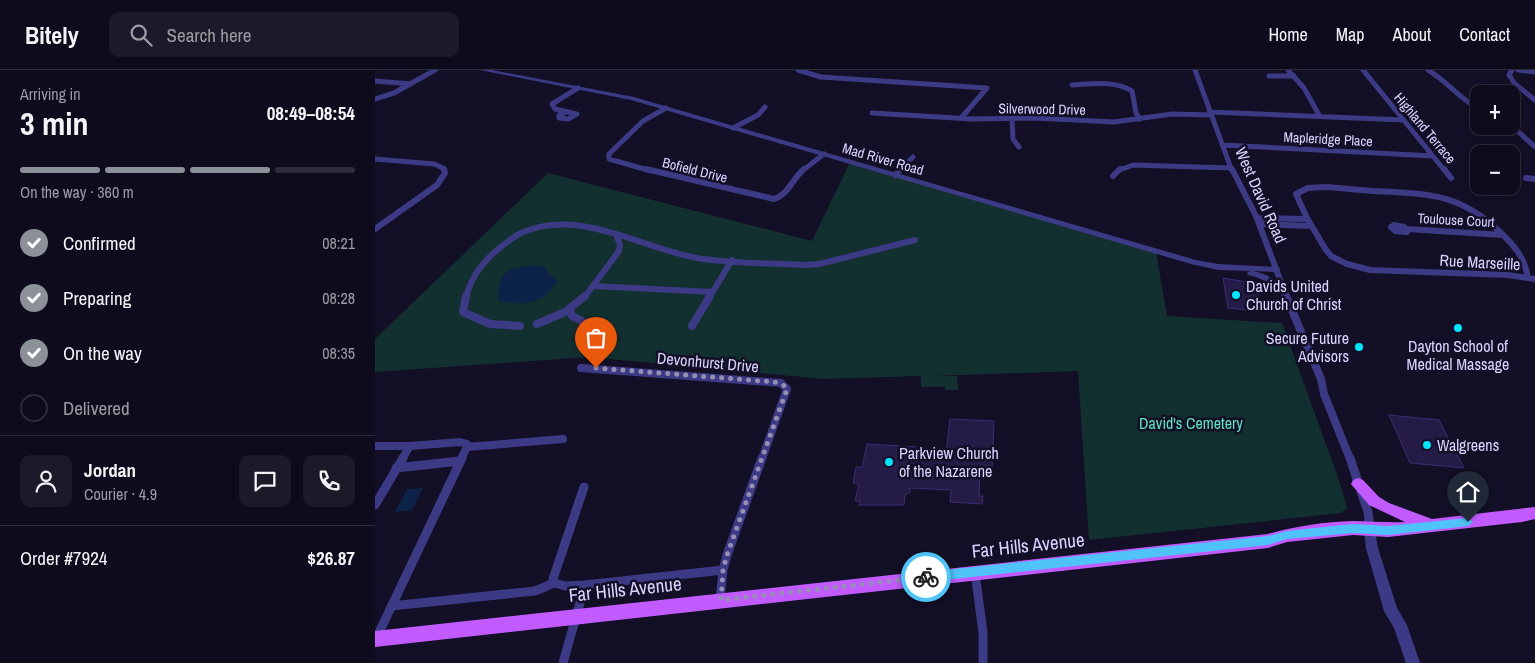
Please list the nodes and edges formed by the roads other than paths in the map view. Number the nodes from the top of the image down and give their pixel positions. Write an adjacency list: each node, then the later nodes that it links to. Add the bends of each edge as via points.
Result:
1 (435, 70): 14 (street)
2 (483, 70): 17 (street, Mad River Road)
3 (798, 70): 18 (street, via 818,76)
4 (1195, 70): 26 (street, West David Road)
5 (1288, 70): 12 (street)
6 (1363, 70): 31 (street, Highland Terrace)
7 (1428, 70): 21 (street)
8 (1512, 70): 20 (street, via 1511,80)
9 (1518, 70): 10 (street)
10 (1535, 72)
11 (1269, 76): 12 (street)
12 (1294, 76): 27 (street)
13 (375, 81): 14 (street)
14 (411, 84): 19 (street)
15 (1072, 85): 30 (street, via 1127,87 1132,91)
16 (994, 86): 18 (street)
17 (578, 88): 23 (street, Mad River Road); 24 (street, via 552,104 555,110)
18 (986, 88): 28 (street)
19 (375, 99)
20 (1535, 100)
21 (1470, 104)
22 (765, 107): 32 (street, via 758,115)
23 (666, 108): 32 (street, Mad River Road); 37 (street, Bofield Drive, via 643,121 609,154 609,159 766,199 777,199 783,196 799,173)
24 (564, 113)
25 (872, 113): 28 (street, Silverwood Drive)
26 (1210, 113): 27 (street, Silverwood Drive); 30 (street, Silverwood Drive); 34 (street, West David Road)
27 (1319, 115): 31 (street, Silverwood Drive)
28 (961, 118): 29 (street, Silverwood Drive)
29 (1012, 119): 30 (street, Silverwood Drive, via 1114,122); 35 (street, via 1013,139)
30 (1140, 119)
31 (1404, 120): 38 (street, Highland Terrace)
32 (733, 128): 37 (street, Mad River Road)
33 (1520, 133): 36 (street)
34 (1222, 145): 38 (street, Mapleridge Place); 41 (street, West David Road)
35 (1019, 147)
36 (1535, 147)
37 (824, 154): 42 (street, Mad River Road)
38 (1433, 156): 44 (street, Highland Terrace)
39 (913, 157): 42 (street)
40 (375, 159): 50 (street, via 433,164 443,168 445,173 437,186)
41 (1231, 168): 43 (street, via 1133,165 1117,170); 48 (street, West David Road)
42 (895, 175): 58 (street, Mad River Road, via 1155,252)
43 (1113, 176)
44 (1451, 178)
45 (1526, 178): 46 (street)
46 (1535, 179)
47 (1307, 218): 48 (street); 49 (street, Rue Marseille); 53 (street, Rue Marseille, via 1295,197 1299,191 1308,188 1431,194 1471,207 1492,222)
48 (1258, 221): 49 (street); 59 (street, West David Road)
49 (1311, 226): 60 (street, Rue Marseille, via 1331,256 1363,269)
50 (375, 229)
51 (1407, 229): 53 (street, Toulouse Court)
52 (616, 235): 55 (street); 56 (street); 67 (street, via 581,225 544,224 507,241 472,276 463,312 492,326)
53 (1503, 235): 60 (street, Rue Marseille, via 1524,259)
54 (915, 240): 57 (street, via 819,264)
55 (642, 243): 56 (street); 57 (street, via 697,258)
56 (620, 248): 61 (street)
57 (732, 260): 62 (street)
58 (1218, 267): 59 (street, Mad River Road); 63 (street, via 1265,276)
59 (1276, 269): 63 (street, West David Road)
60 (1532, 279)
61 (594, 286): 62 (street); 64 (street)
62 (712, 292): 68 (street)
63 (1285, 295): 76 (street, West David Road, via 1321,379)
64 (570, 310): 65 (street, via 572,316); 66 (street)
65 (582, 321)
66 (537, 324)
67 (520, 326)
68 (692, 326)
69 (581, 368): 82 (street, Devonhurst Drive, via 775,382 785,386 787,392 759,461)
70 (563, 439): 73 (street)
71 (375, 446): 72 (street)
72 (410, 446): 73 (street, via 464,442); 75 (street)
73 (467, 447): 74 (street)
74 (459, 462): 75 (street); 87 (street)
75 (397, 468): 78 (street)
76 (1358, 484): 80 (main road, via 1384,507); 81 (street, West David Road)
77 (584, 487): 84 (street)
78 (375, 505)
79 (1535, 513): 80 (main road, Far Hills Avenue)
80 (1433, 526): 81 (main road, Far Hills Avenue)
81 (1370, 529): 83 (main road, Far Hills Avenue, via 1287,535 1268,541); 92 (street, via 1372,548 1391,611 1400,625)
82 (723, 570): 85 (street); 86 (street, Devonhurst Drive)
83 (975, 572): 86 (main road, Far Hills Avenue); 91 (street, via 983,633)
84 (554, 583): 85 (street); 87 (street, via 535,591)
85 (585, 585): 88 (street)
86 (721, 600): 88 (main road, Far Hills Avenue)
87 (391, 606): 89 (street)
88 (576, 616): 89 (main road, Far Hills Avenue); 90 (street)
89 (376, 639)
90 (563, 663)
91 (983, 663)
92 (1413, 663)

